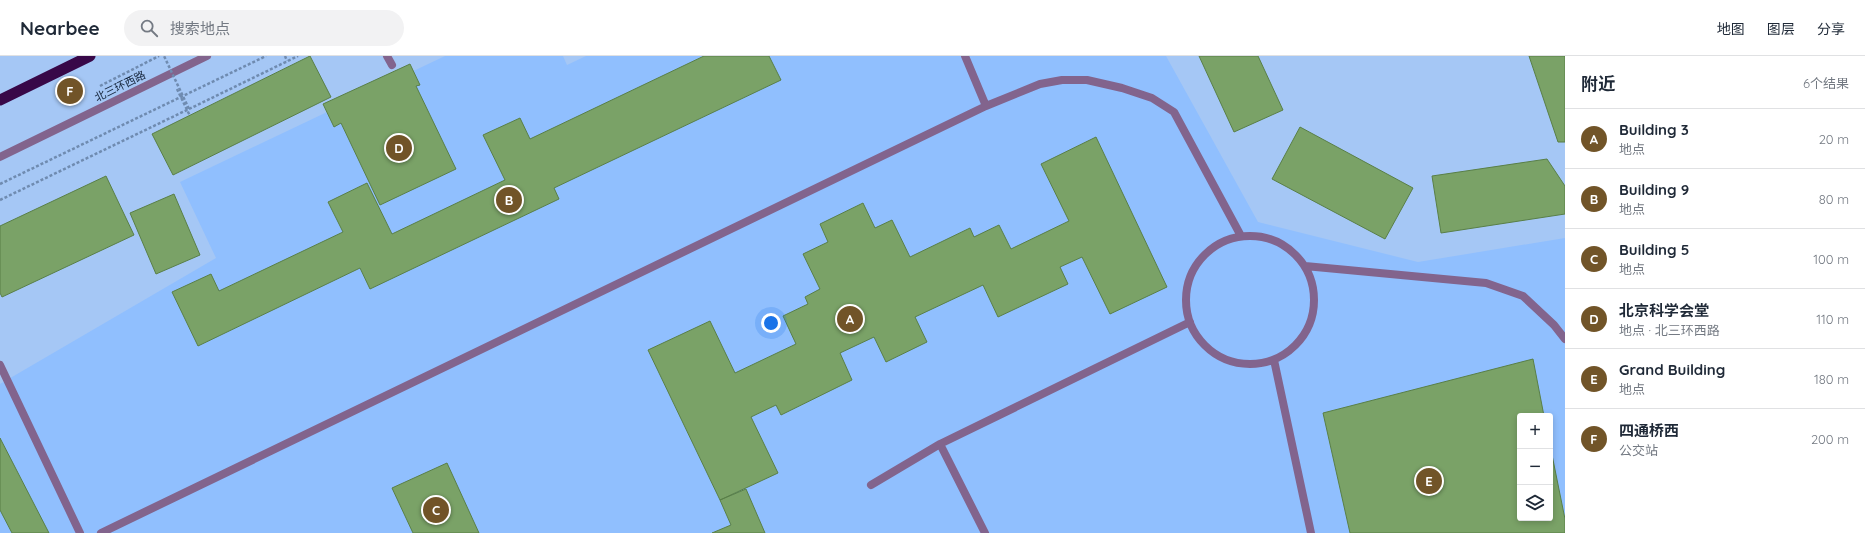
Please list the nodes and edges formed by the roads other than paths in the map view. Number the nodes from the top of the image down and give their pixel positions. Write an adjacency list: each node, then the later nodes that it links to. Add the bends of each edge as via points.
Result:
1 (90, 56): 6 (highway)
2 (207, 56): 8 (street, 北三环西路)
3 (387, 56): 5 (street)
4 (965, 56): 7 (street)
5 (392, 65)
6 (0, 100)
7 (986, 106): 9 (street, via 1040,84 1062,80 1087,80 1152,98 1174,112); 18 (street)
8 (0, 158)
9 (1241, 236): 10 (street, via 1256,236 1284,245 1296,254); 11 (street, via 1215,246 1195,267 1186,294)
10 (1305, 266): 12 (street, via 1486,283 1523,296); 13 (street, via 1314,292 1312,320 1297,344)
11 (1190, 322): 13 (street, via 1196,335 1206,346 1231,361 1245,364); 15 (street)
12 (1565, 339)
13 (1274, 360): 20 (street)
14 (0, 365): 17 (street)
15 (940, 444): 16 (street); 19 (street)
16 (871, 485)
17 (80, 533)
18 (101, 533)
19 (985, 533)
20 (1311, 533)

